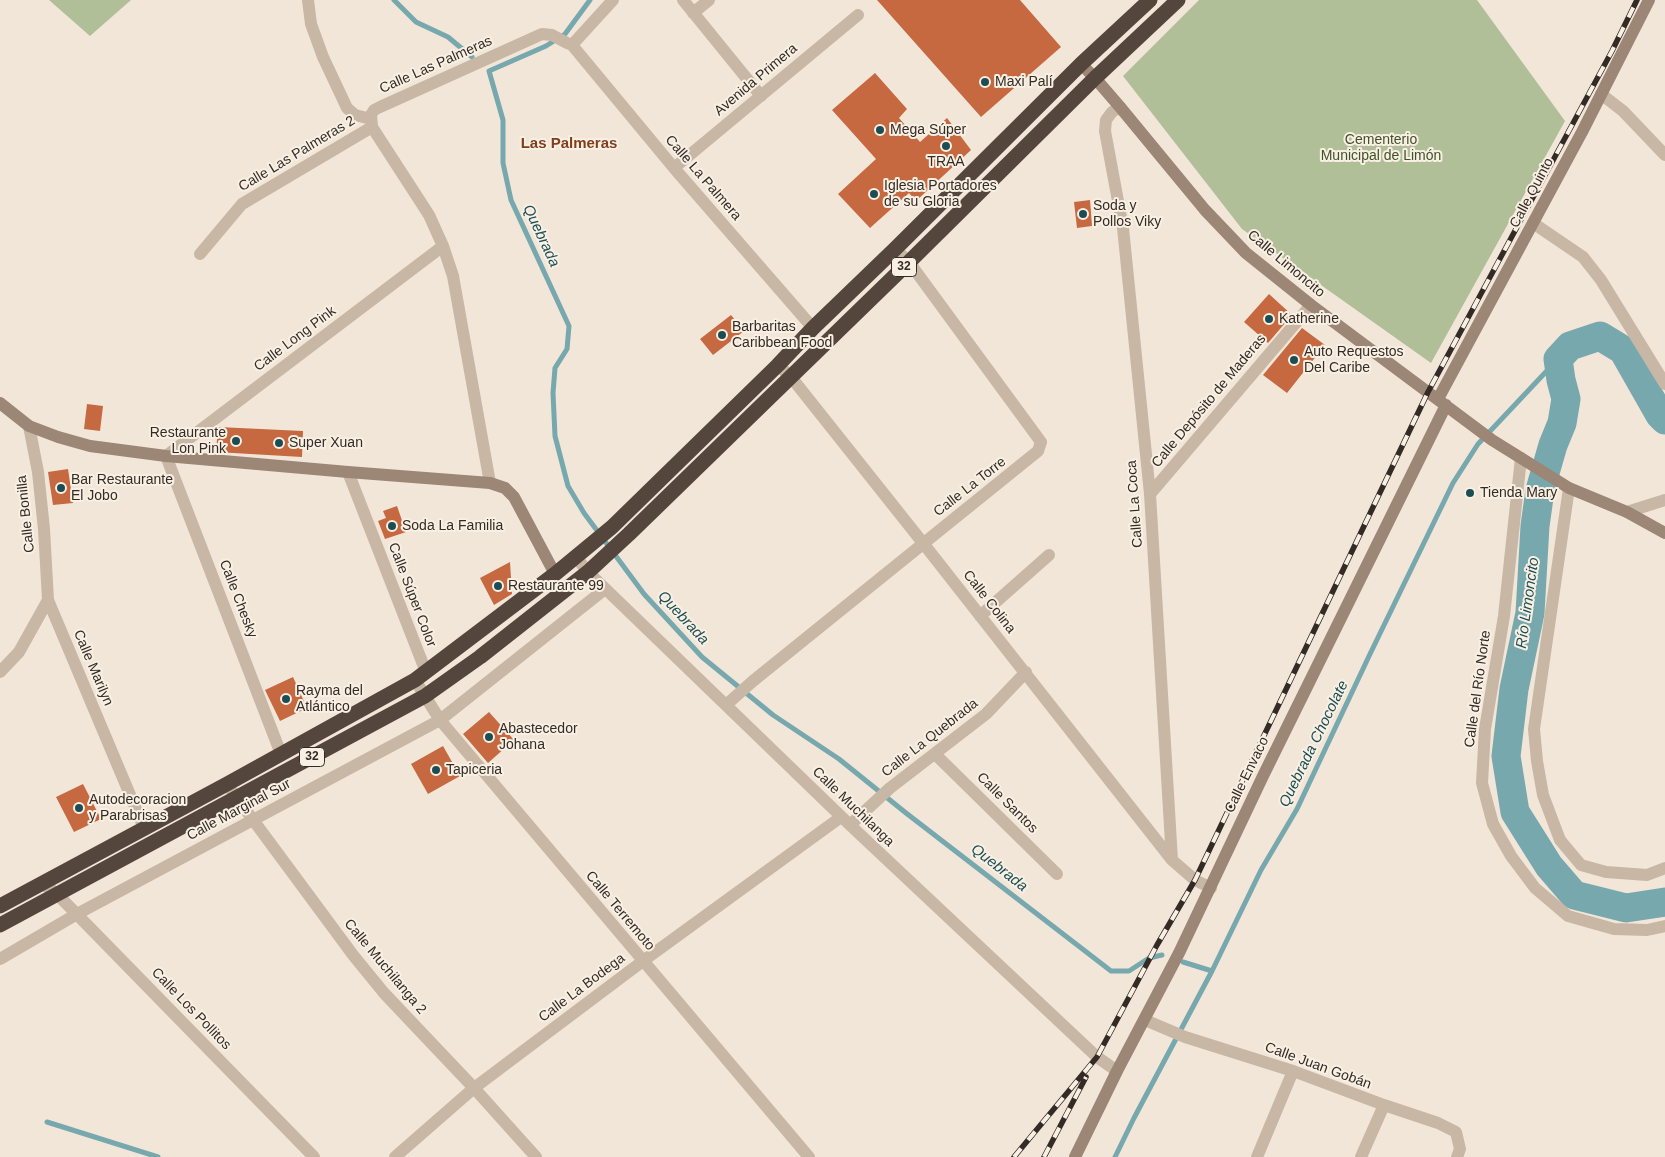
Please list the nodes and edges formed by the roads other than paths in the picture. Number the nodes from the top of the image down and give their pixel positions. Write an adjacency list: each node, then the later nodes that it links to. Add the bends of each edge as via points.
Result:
1 (308, 0): 16 (street, via 311,24 347,108)
2 (613, 0): 10 (street)
3 (683, 0): 8 (street)
4 (709, 0): 8 (street)
5 (1150, 0): 11 (highway, 32)
6 (1178, 0): 12 (highway, 32)
7 (1649, 0): 13 (street, Calle Quinto)
8 (694, 13): 14 (street)
9 (858, 14): 14 (street, Avenida Primera)
10 (570, 44): 16 (street, Calle Las Palmeras, via 542,34 374,110); 18 (street, Calle La Palmera)
11 (1080, 64): 12 (street, Calle Limoncito); 21 (highway, 32)
12 (1095, 78): 15 (street, Calle Limoncito); 23 (highway, 32)
13 (1601, 94): 17 (street, via 1623,111); 19 (street, Calle Quinto)
14 (761, 96): 18 (street, Avenida Primera)
15 (1120, 107): 24 (street, Calle Limoncito, via 1205,210 1246,253); 37 (street, Calle La Coca, via 1106,120 1105,131 1123,228)
16 (372, 123): 20 (street, via 429,215); 22 (street, Calle Las Palmeras 2, via 242,204)
17 (1665, 155)
18 (674, 168): 25 (street, Calle La Palmera)
19 (1533, 223): 28 (street, via 1583,257 1601,280); 29 (street, Calle Quinto)
20 (443, 246): 32 (street, Calle Long Pink); 35 (street, via 452,276)
21 (895, 249): 23 (street, Calle La Torre); 25 (highway, 32)
22 (200, 254)
23 (909, 262): 27 (highway, 32); 41 (street, Calle La Torre, via 1041,442 1038,451 1030,458)
24 (1311, 304): 29 (street, Calle Limoncito); 37 (street, Calle Depósito de Maderas)
25 (813, 328): 26 (highway, 32)
26 (778, 365): 27 (street, Calle Colina); 42 (highway, 32, via 612,527)
27 (791, 377): 41 (street, Calle Colina); 44 (highway, 32)
28 (1665, 384)
29 (1442, 402): 33 (street, Calle Limoncito); 66 (street, Calle Envaco)
30 (0, 403): 31 (street)
31 (30, 426): 32 (street, via 90,446); 47 (street, Calle Bonilla, via 44,529)
32 (166, 456): 34 (street); 55 (street, Calle Chesky)
33 (1526, 461): 36 (street, Calle Limoncito); 71 (street, Calle del Río Norte, via 1485,729 1482,783 1493,824 1511,856 1535,888 1568,916 1614,929 1647,930)
34 (348, 472): 35 (street); 51 (street, Calle Súper Color)
35 (490, 483): 45 (street, via 505,488 514,497)
36 (1569, 488): 39 (street, Calle Limoncito); 63 (street, via 1534,729 1543,795 1560,840 1581,865 1606,872 1647,875)
37 (1150, 494): 62 (street, Calle La Coca)
38 (1665, 500): 39 (street)
39 (1626, 512): 40 (street, Calle Limoncito)
40 (1665, 533)
41 (923, 543): 48 (street, Calle Colina); 53 (street, Calle La Torre)
42 (581, 553): 44 (street, Calle Muchilanga); 45 (highway, 32)
43 (1049, 555): 48 (street)
44 (588, 572): 46 (street, Calle Muchilanga); 52 (highway, 32)
45 (555, 574): 51 (highway, 32)
46 (605, 589): 53 (street, Calle Muchilanga); 54 (street, Calle Marginal Sur)
47 (48, 600): 49 (street, via 18,652); 61 (street, Calle Marilyn)
48 (980, 616): 50 (street, Calle Colina)
49 (0, 672)
50 (1026, 672): 56 (street, Calle La Quebrada, via 986,714); 62 (street, Calle Colina)
51 (420, 676): 52 (street, Calle Terremoto); 55 (highway, 32)
52 (425, 696): 54 (street, Calle Terremoto); 58 (highway, 32)
53 (730, 702): 60 (street, Calle Muchilanga)
54 (440, 720): 59 (street, Calle Marginal Sur); 73 (street, Calle Terremoto)
55 (281, 754): 57 (highway, 32)
56 (935, 754): 60 (street, Calle La Quebrada, via 866,809); 64 (street, Calle Santos)
57 (226, 784): 58 (street, Calle Muchilanga 2); 61 (highway, 32)
58 (236, 798): 59 (street, Calle Muchilanga 2); 67 (highway, 32)
59 (252, 820): 69 (street, Calle Marginal Sur); 77 (street, Calle Muchilanga 2, via 353,956)
60 (845, 821): 73 (street, Calle La Bodega); 75 (street, Calle Muchilanga, via 1097,1057)
61 (144, 828): 65 (highway, 32)
62 (1172, 860): 66 (street, via 1195,880)
63 (1665, 868)
64 (1057, 874)
65 (44, 884): 67 (street, Calle Los Pollitos); 68 (highway, 32)
66 (1211, 888): 74 (street, Calle Envaco)
67 (56, 893): 69 (street, Calle Los Pollitos); 70 (highway, 32)
68 (0, 906)
69 (77, 914): 72 (street, Calle Marginal Sur); 79 (street, Calle Los Pollitos)
70 (0, 925)
71 (1665, 926)
72 (0, 959)
73 (643, 961): 77 (street, Calle La Bodega); 82 (street, Calle Terremoto)
74 (1145, 1020): 75 (street, Calle Envaco); 76 (street, Calle Juan Gobán)
75 (1117, 1071): 83 (street, Calle Envaco)
76 (1293, 1072): 78 (street, Calle Juan Gobán); 84 (street)
77 (474, 1088): 80 (street, Calle La Bodega); 81 (street, Calle Muchilanga 2)
78 (1384, 1105): 85 (street); 86 (street, Calle Juan Gobán, via 1456,1132 1460,1148)
79 (314, 1157)
80 (395, 1157)
81 (536, 1157)
82 (809, 1157)
83 (1075, 1157)
84 (1257, 1157)
85 (1361, 1157)
86 (1456, 1157)

